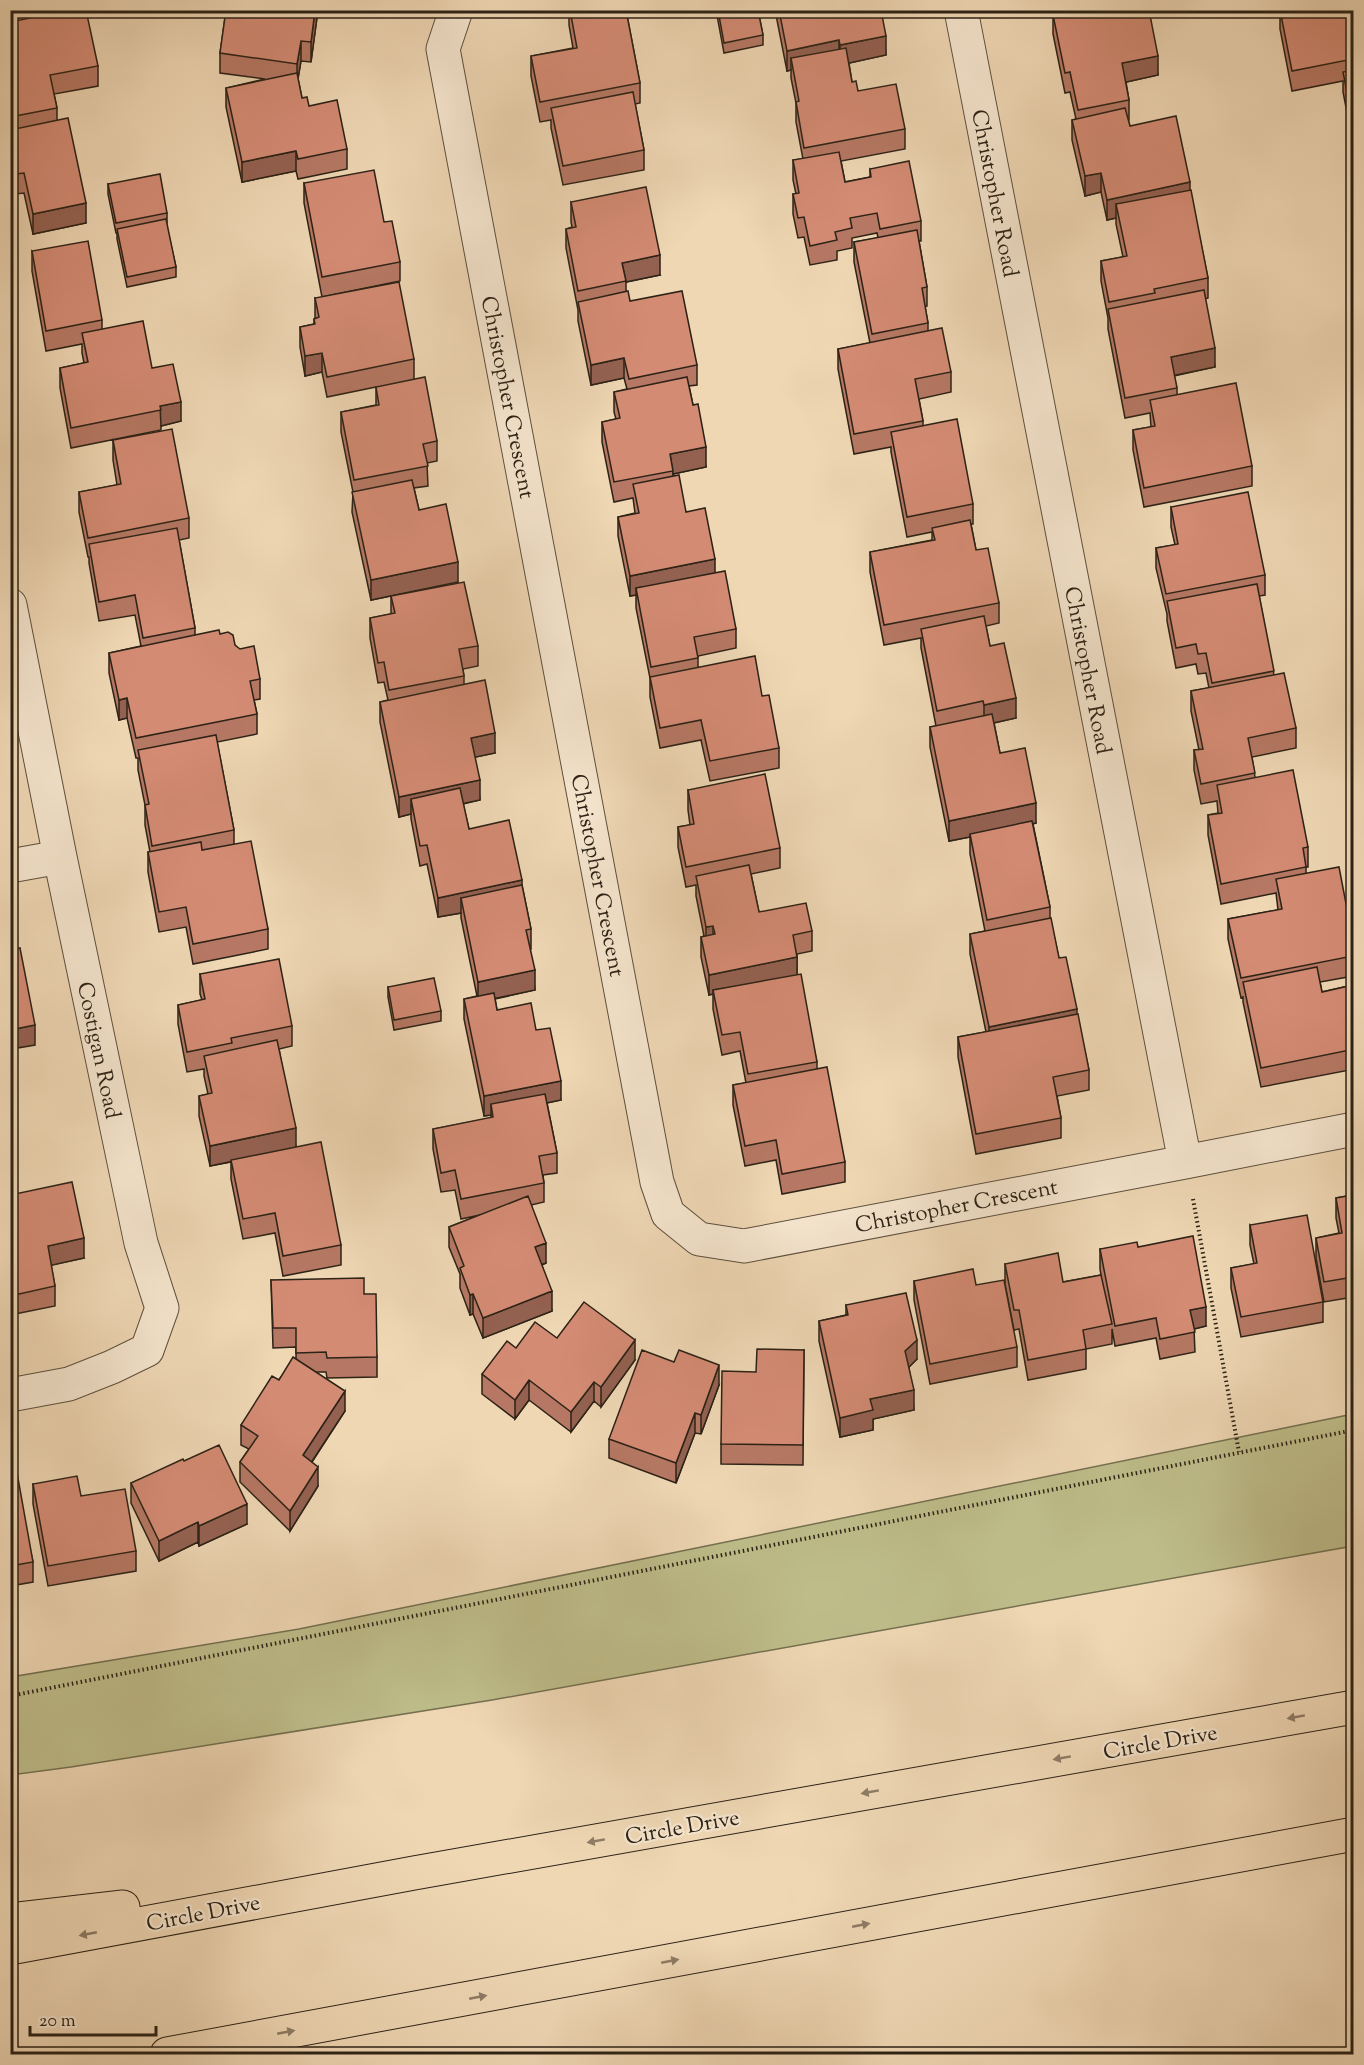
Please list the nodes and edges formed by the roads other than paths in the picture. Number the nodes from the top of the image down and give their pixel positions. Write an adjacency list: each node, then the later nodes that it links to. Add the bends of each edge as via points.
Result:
1 (456, 10): 7 (street, Christopher Crescent, via 443,49 657,1182 668,1214 699,1239 744,1246)
2 (961, 10): 7 (street, Christopher Road)
3 (10, 604): 4 (street, Costigan Road)
4 (60, 857): 5 (street); 8 (street, Costigan Road, via 141,1243 162,1308 147,1350 69,1384)
5 (10, 866)
6 (1353, 1129): 7 (street)
7 (1185, 1162)
8 (10, 1395)
9 (1353, 1707): 11 (highway, Circle Drive, one-way to 11)
10 (1353, 1834): 14 (highway, one-way to 10)
11 (414, 1873): 12 (highway); 13 (highway, Circle Drive, one-way to 13)
12 (10, 1920)
13 (10, 1948)
14 (167, 2055)

